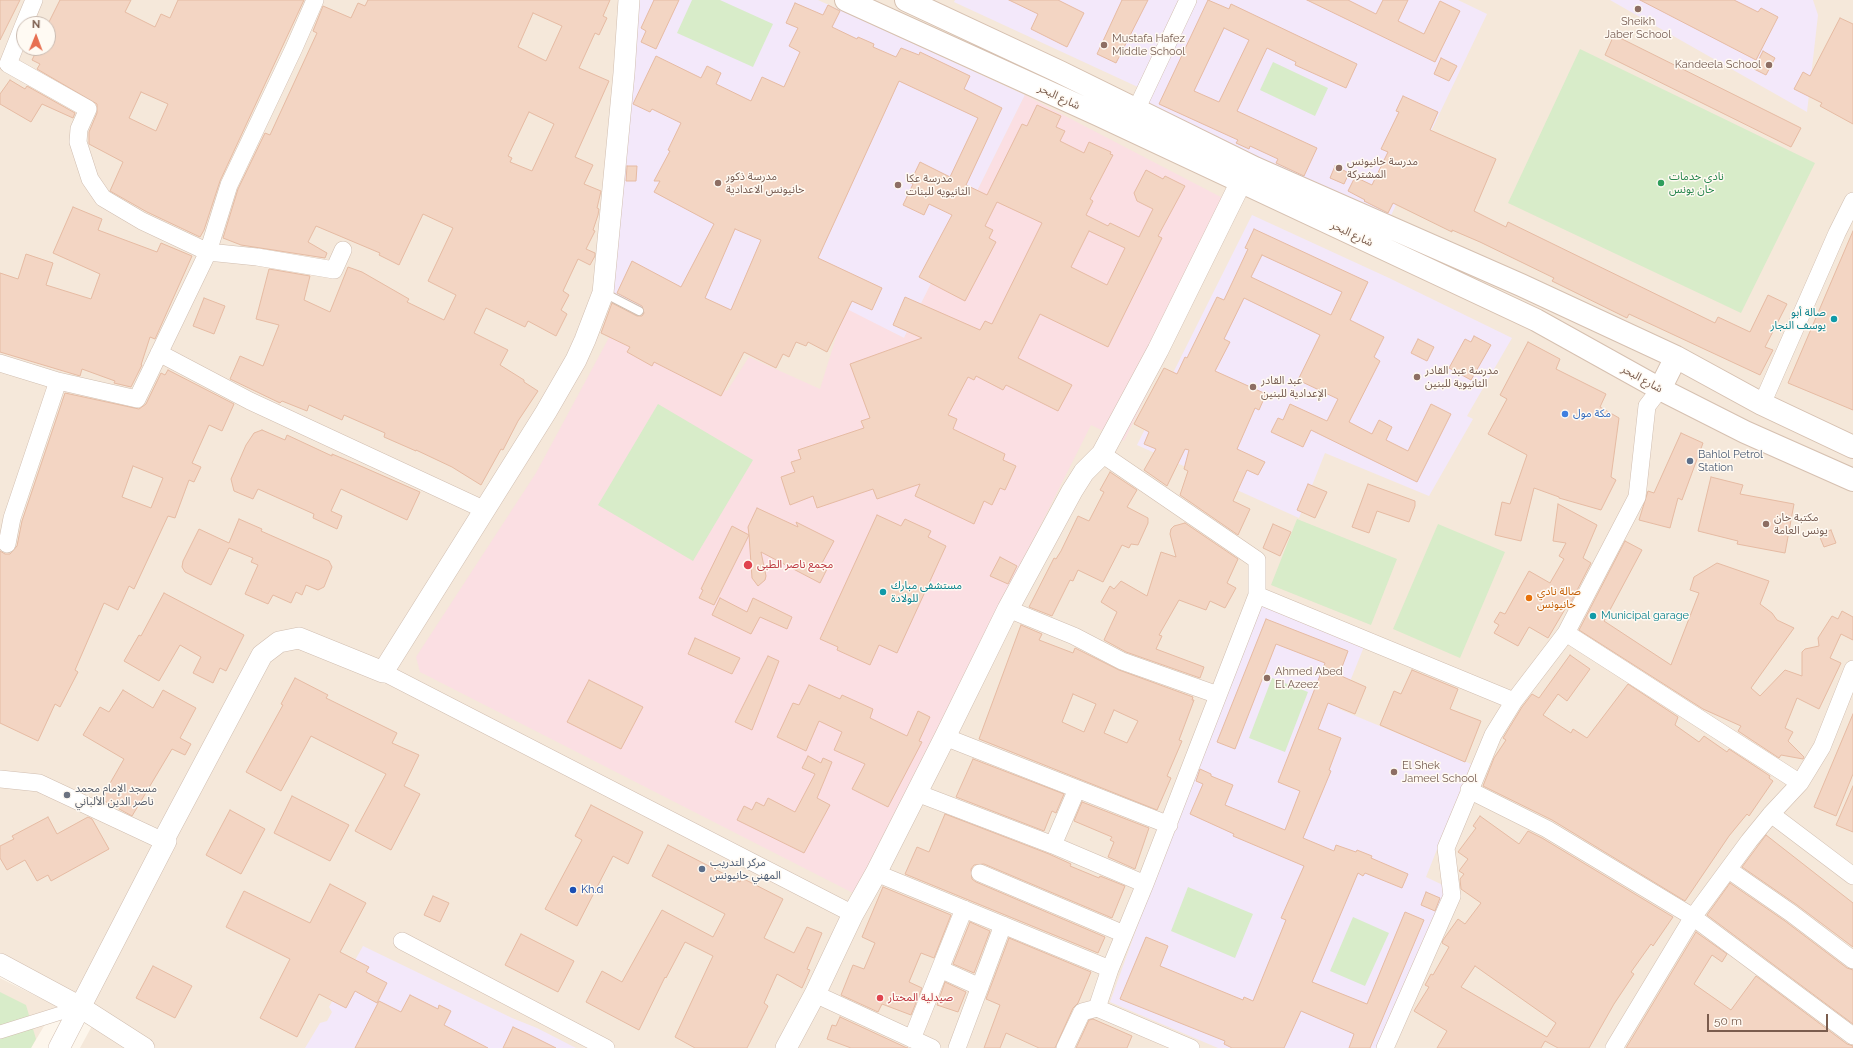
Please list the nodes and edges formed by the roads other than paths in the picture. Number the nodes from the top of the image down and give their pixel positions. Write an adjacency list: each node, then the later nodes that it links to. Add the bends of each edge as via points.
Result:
1 (34, 0): 7 (street)
2 (315, 0): 13 (street, via 230,185)
3 (629, 0): 14 (street)
4 (846, 0): 10 (main road, شارع البحر)
5 (906, 0): 9 (main road, شارع البحر)
6 (1188, 0): 9 (street)
7 (27, 16)
8 (16, 44): 13 (street, via 8,64 88,109 79,129 78,142 90,179 103,198 142,221)
9 (1136, 110): 17 (main road, شارع البحر, via 1255,168 1521,285)
10 (1241, 182): 20 (main road, شارع البحر, via 1536,320); 23 (street, via 1158,350)
11 (1853, 201): 21 (street)
12 (343, 250): 13 (street, via 334,270)
13 (208, 252): 16 (street)
14 (603, 293): 15 (lane); 25 (street, via 576,360)
15 (639, 311)
16 (159, 353): 19 (street, via 137,399); 25 (street, via 250,401)
17 (1676, 357): 20 (main road); 21 (main road, شارع البحر)
18 (0, 363): 19 (street)
19 (58, 381): 26 (street)
20 (1660, 389): 24 (main road, شارع البحر, via 1745,432); 30 (street, via 1648,406 1637,497)
21 (1762, 404): 22 (main road, شارع البحر)
22 (1853, 448)
23 (1102, 454): 28 (street, via 1257,560); 29 (street, via 1084,472 1072,491)
24 (1853, 480)
25 (485, 510): 32 (street)
26 (6, 516): 27 (street)
27 (7, 544)
28 (1257, 595): 33 (street); 34 (street)
29 (1008, 609): 33 (street, via 1074,636 1122,661); 35 (street)
30 (1566, 633): 34 (street); 37 (street)
31 (1853, 669): 37 (street, via 1822,747)
32 (383, 672): 43 (street, via 299,638 279,642 262,655); 51 (street)
33 (1218, 695): 42 (street)
34 (1514, 701): 39 (street, via 1492,735)
35 (945, 737): 38 (street); 40 (street)
36 (0, 779): 43 (street, via 39,783)
37 (1800, 783): 41 (street)
38 (1076, 788): 42 (street); 44 (street)
39 (1469, 790): 52 (street, via 1547,829); 75 (street, via 1446,848 1452,896)
40 (917, 793): 44 (street); 46 (street)
41 (1771, 814): 45 (street); 48 (street)
42 (1168, 825): 49 (street)
43 (163, 842): 62 (street, via 166,841)
44 (1053, 845): 49 (street)
45 (1729, 870): 52 (street); 56 (street)
46 (876, 873): 50 (street); 51 (street)
47 (980, 873): 54 (street)
48 (1853, 876)
49 (1145, 884): 54 (street)
50 (964, 909): 53 (street); 58 (street)
51 (853, 914): 61 (street)
52 (1694, 917): 65 (street); 76 (street)
53 (1003, 925): 59 (street); 60 (street)
54 (1124, 934): 59 (street)
55 (402, 941): 69 (street)
56 (1853, 960)
57 (0, 964): 62 (street)
58 (940, 969): 60 (street); 66 (street)
59 (1110, 969): 63 (street)
60 (980, 987): 72 (street)
61 (815, 994): 66 (street); 70 (street)
62 (80, 1007): 64 (street); 67 (street); 68 (street)
63 (1097, 1008): 73 (street, via 1082,1012); 74 (street)
64 (0, 1032)
65 (1853, 1036)
66 (912, 1039): 71 (street)
67 (59, 1048)
68 (144, 1048)
69 (606, 1048)
70 (786, 1048)
71 (932, 1048)
72 (957, 1048)
73 (1065, 1048)
74 (1191, 1048)
75 (1385, 1048)
76 (1614, 1048)

